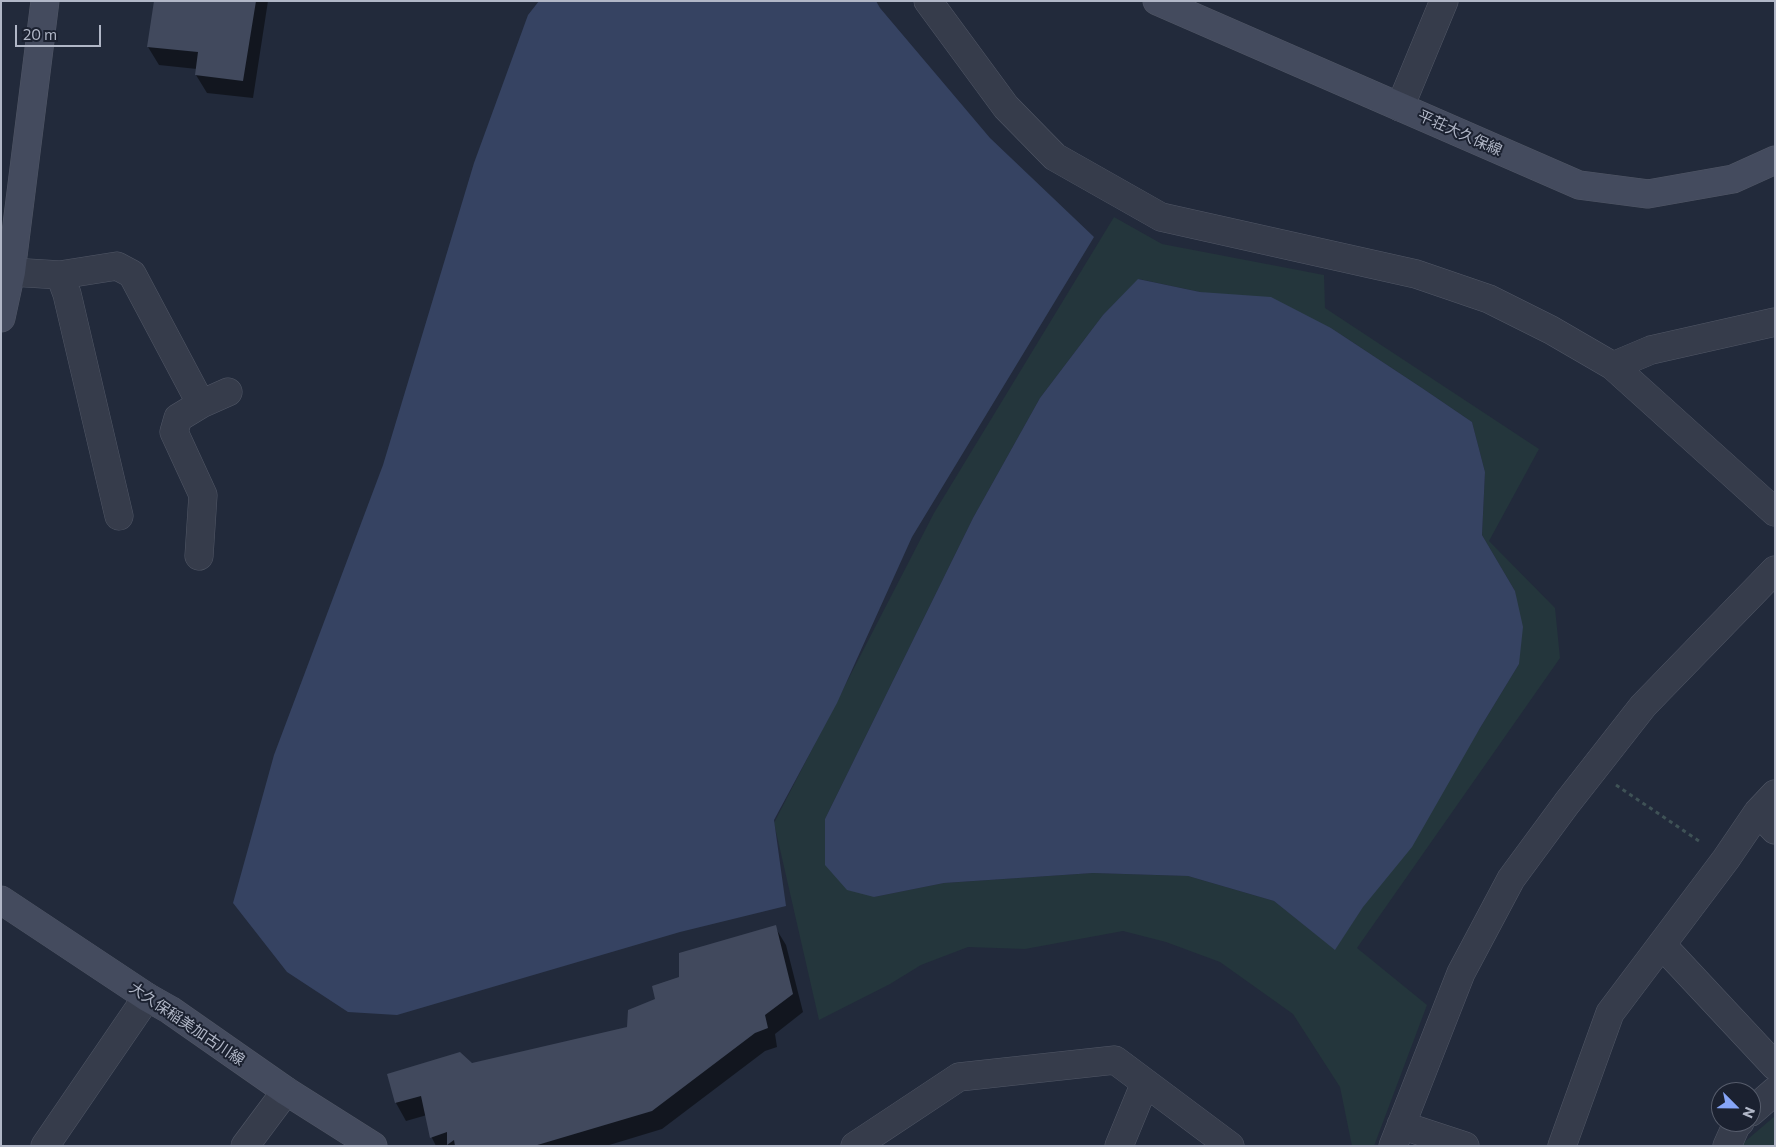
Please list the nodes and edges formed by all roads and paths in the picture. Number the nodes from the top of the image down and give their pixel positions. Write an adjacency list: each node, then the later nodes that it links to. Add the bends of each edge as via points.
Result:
1 (45, 1): 7 (main road)
2 (928, 1): 11 (street, via 1006,107 1055,157 1161,217 1416,274 1489,299 1552,330)
3 (1157, 1): 5 (main road, 平荘大久保線)
4 (1444, 1): 5 (street)
5 (1400, 107): 6 (main road, 平荘大久保線, via 1579,185 1648,194 1733,179)
6 (1775, 160)
7 (11, 272): 8 (street); 9 (main road)
8 (60, 275): 13 (street, via 117,266 132,274); 15 (street)
9 (1, 318)
10 (1775, 322): 11 (street, via 1651,350)
11 (1613, 366): 14 (street)
12 (228, 392): 13 (street)
13 (201, 404): 16 (street, via 178,418 174,432 203,495)
14 (1773, 507)
15 (119, 516)
16 (199, 556)
17 (1775, 570): 18 (street, via 1643,706)
18 (1593, 770): 20 (path); 30 (street, via 1511,879 1461,974)
19 (1769, 812): 20 (street)
20 (1726, 859): 22 (street)
21 (1, 900): 23 (main road, 大久保稲美加古川線)
22 (1662, 945): 24 (street); 38 (street, via 1610,1013)
23 (147, 997): 26 (main road, 大久保稲美加古川線); 31 (street)
24 (1775, 1066)
25 (1145, 1083): 34 (street, via 1115,1060 959,1077); 35 (street); 36 (street)
26 (286, 1091): 32 (street); 33 (main road, 大久保稲美加古川線)
27 (1775, 1091): 28 (street)
28 (1761, 1103)
29 (1733, 1132): 39 (street)
30 (1397, 1135): 37 (street)
31 (45, 1146)
32 (245, 1146)
33 (373, 1146)
34 (855, 1146)
35 (1119, 1146)
36 (1230, 1146)
37 (1464, 1146)
38 (1562, 1146)
39 (1727, 1146)

